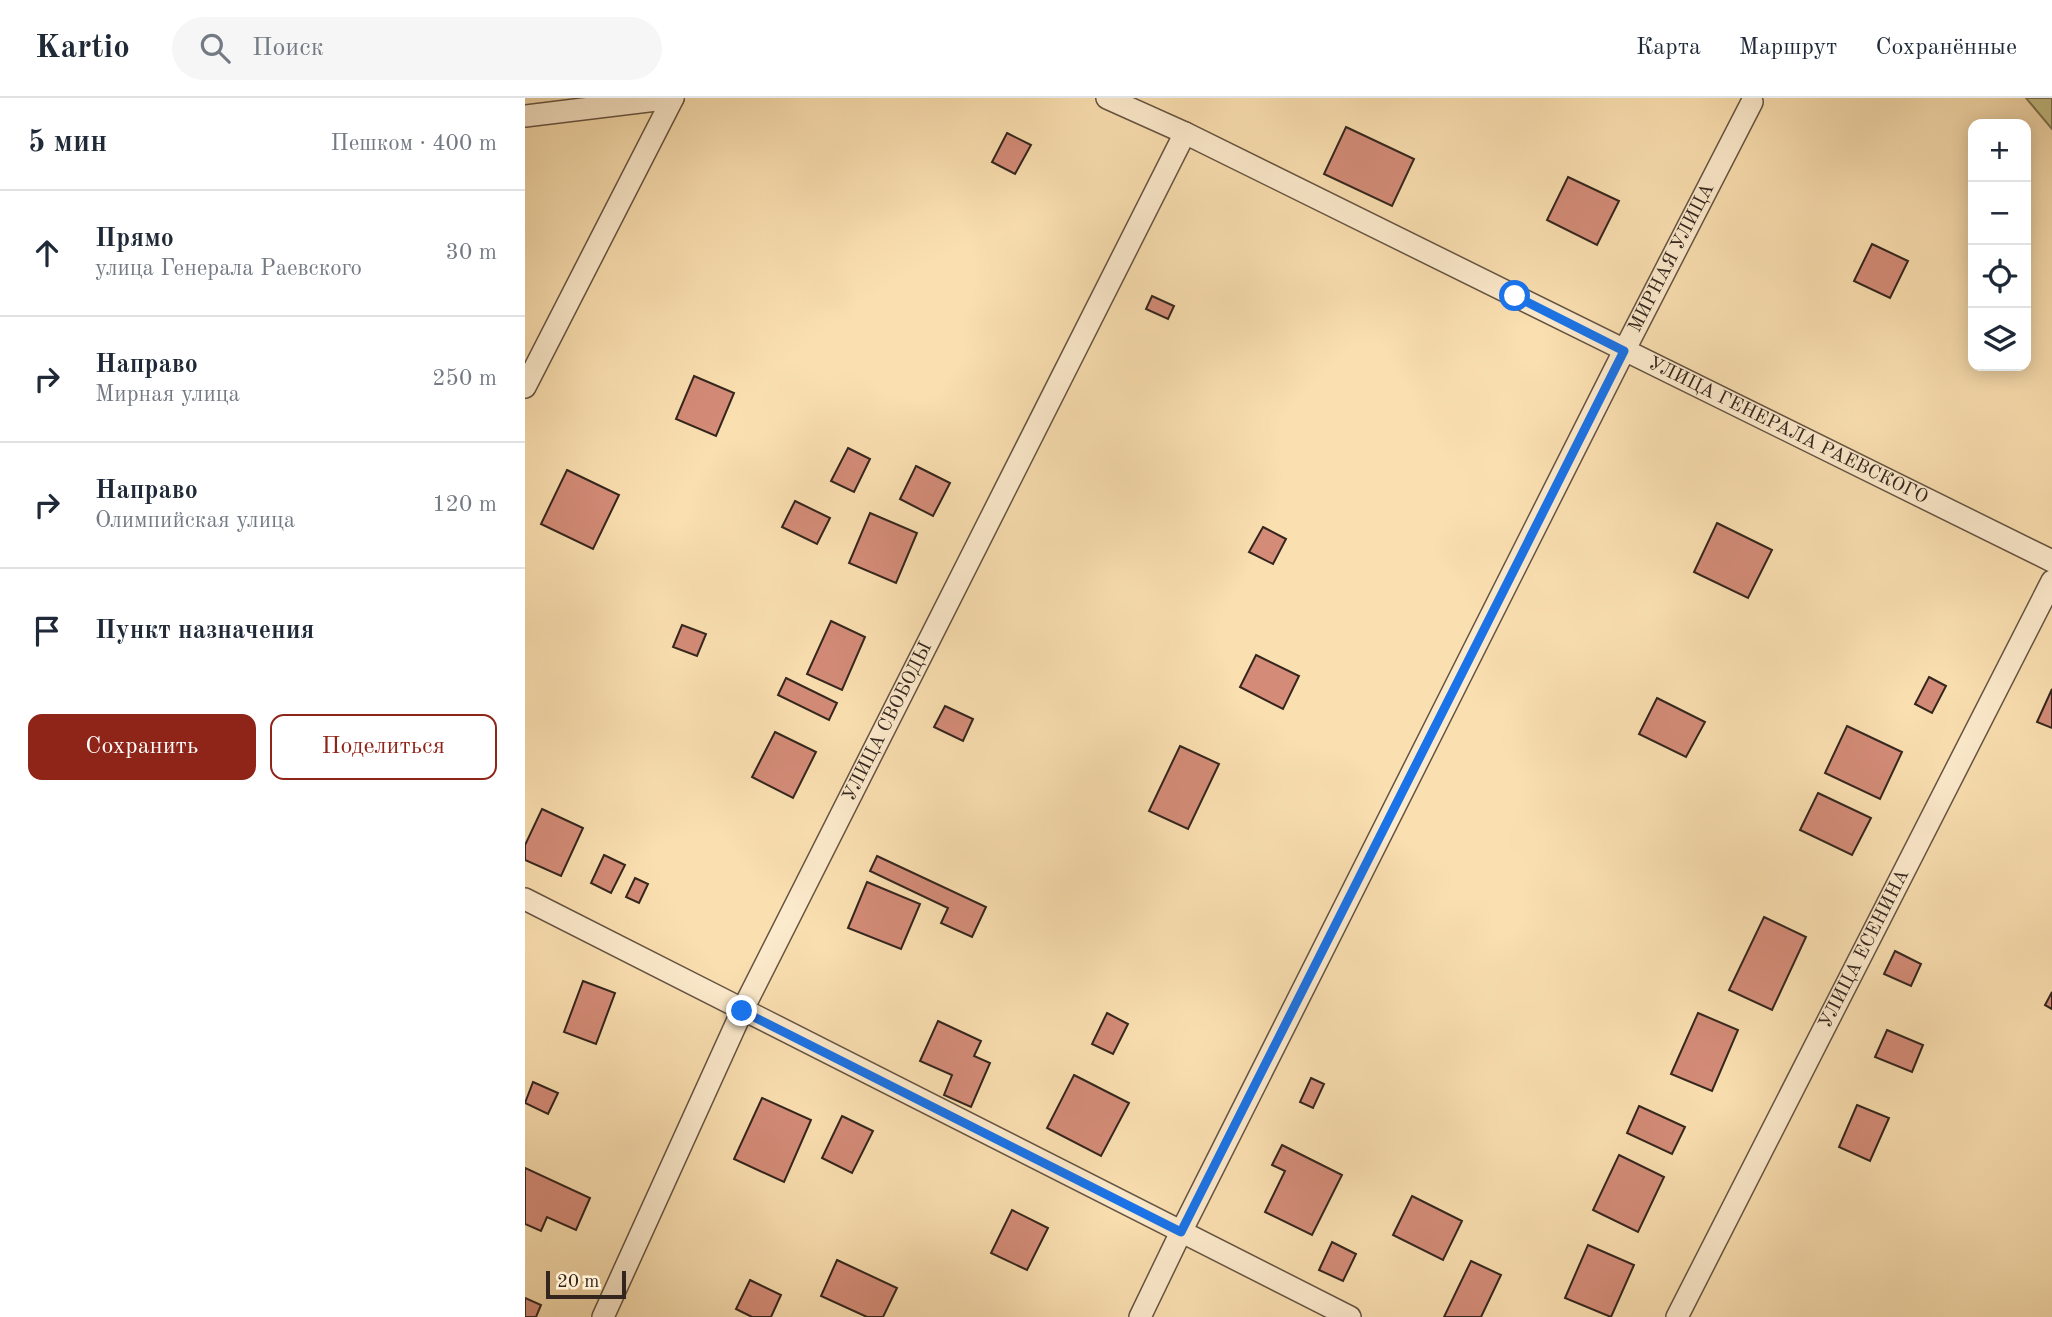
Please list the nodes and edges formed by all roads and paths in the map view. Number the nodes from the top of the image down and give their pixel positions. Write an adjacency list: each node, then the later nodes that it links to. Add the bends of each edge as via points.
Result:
1 (673, 98): 4 (street); 7 (street)
2 (1107, 98): 5 (street, УЛИЦА ГЕНЕРАЛА РАЕВСКОГО)
3 (1752, 102): 6 (street, МИРНАЯ УЛИЦА)
4 (525, 117)
5 (1185, 133): 6 (street, УЛИЦА ГЕНЕРАЛА РАЕВСКОГО); 11 (street, УЛИЦА СВОБОДЫ)
6 (1624, 351): 8 (street, УЛИЦА ГЕНЕРАЛА РАЕВСКОГО); 12 (street, МИРНАЯ УЛИЦА)
7 (525, 387)
8 (2052, 561)
9 (2052, 580): 16 (street, УЛИЦА ЕСЕНИНА)
10 (525, 899): 11 (street)
11 (742, 1011): 12 (street); 13 (street, УЛИЦА СВОБОДЫ)
12 (1181, 1232): 14 (street, МИРНАЯ УЛИЦА); 15 (street)
13 (603, 1317)
14 (1140, 1317)
15 (1350, 1317)
16 (1677, 1317)

